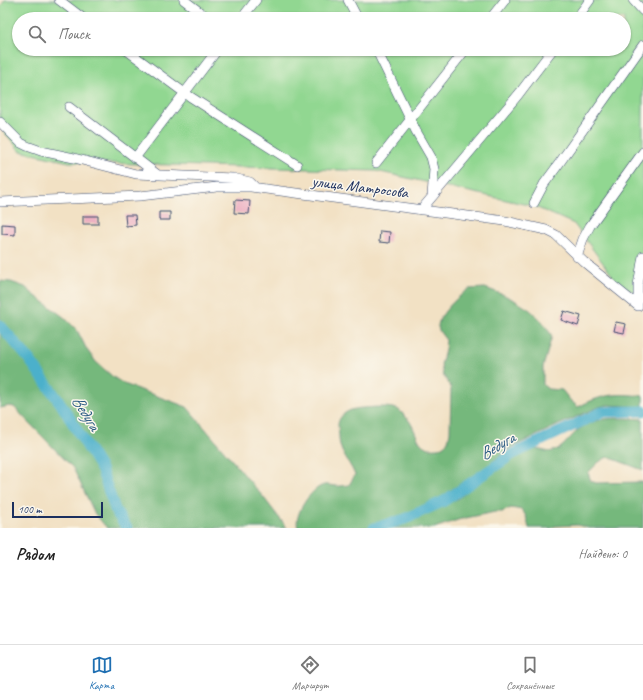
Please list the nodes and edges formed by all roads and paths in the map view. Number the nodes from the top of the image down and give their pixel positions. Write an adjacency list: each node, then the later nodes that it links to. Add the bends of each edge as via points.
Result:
1 (59, 0): 9 (street)
2 (184, 0): 10 (street)
3 (256, 0): 11 (street)
4 (348, 0): 12 (street)
5 (505, 0): 13 (street)
6 (590, 0): 14 (street)
7 (633, 0): 8 (street)
8 (643, 11)
9 (75, 12)
10 (200, 12)
11 (247, 12)
12 (354, 12)
13 (496, 12)
14 (581, 12)
15 (643, 45): 33 (street, via 544,184)
16 (134, 56): 21 (street)
17 (213, 56): 21 (street)
18 (380, 56): 23 (street)
19 (460, 56): 23 (street)
20 (548, 56): 31 (street)
21 (184, 93): 26 (street); 28 (street)
22 (69, 107): 26 (street)
23 (411, 119): 27 (street); 31 (street, via 431,157 434,179)
24 (0, 122): 29 (street, via 21,143 41,151 136,174)
25 (643, 152): 36 (street, via 590,226)
26 (135, 158): 29 (street)
27 (376, 163)
28 (298, 165)
29 (158, 175): 30 (street, via 233,178 250,182)
30 (256, 188): 32 (street, улица Матросова, via 217,187 140,196); 34 (street, улица Матросова)
31 (432, 196): 34 (street)
32 (0, 202)
33 (534, 203)
34 (421, 210): 36 (street, улица Матросова, via 505,221 546,230 556,235)
35 (643, 256): 37 (street, улица Матросова, via 638,285)
36 (578, 257): 37 (street, улица Матросова)
37 (640, 307)

